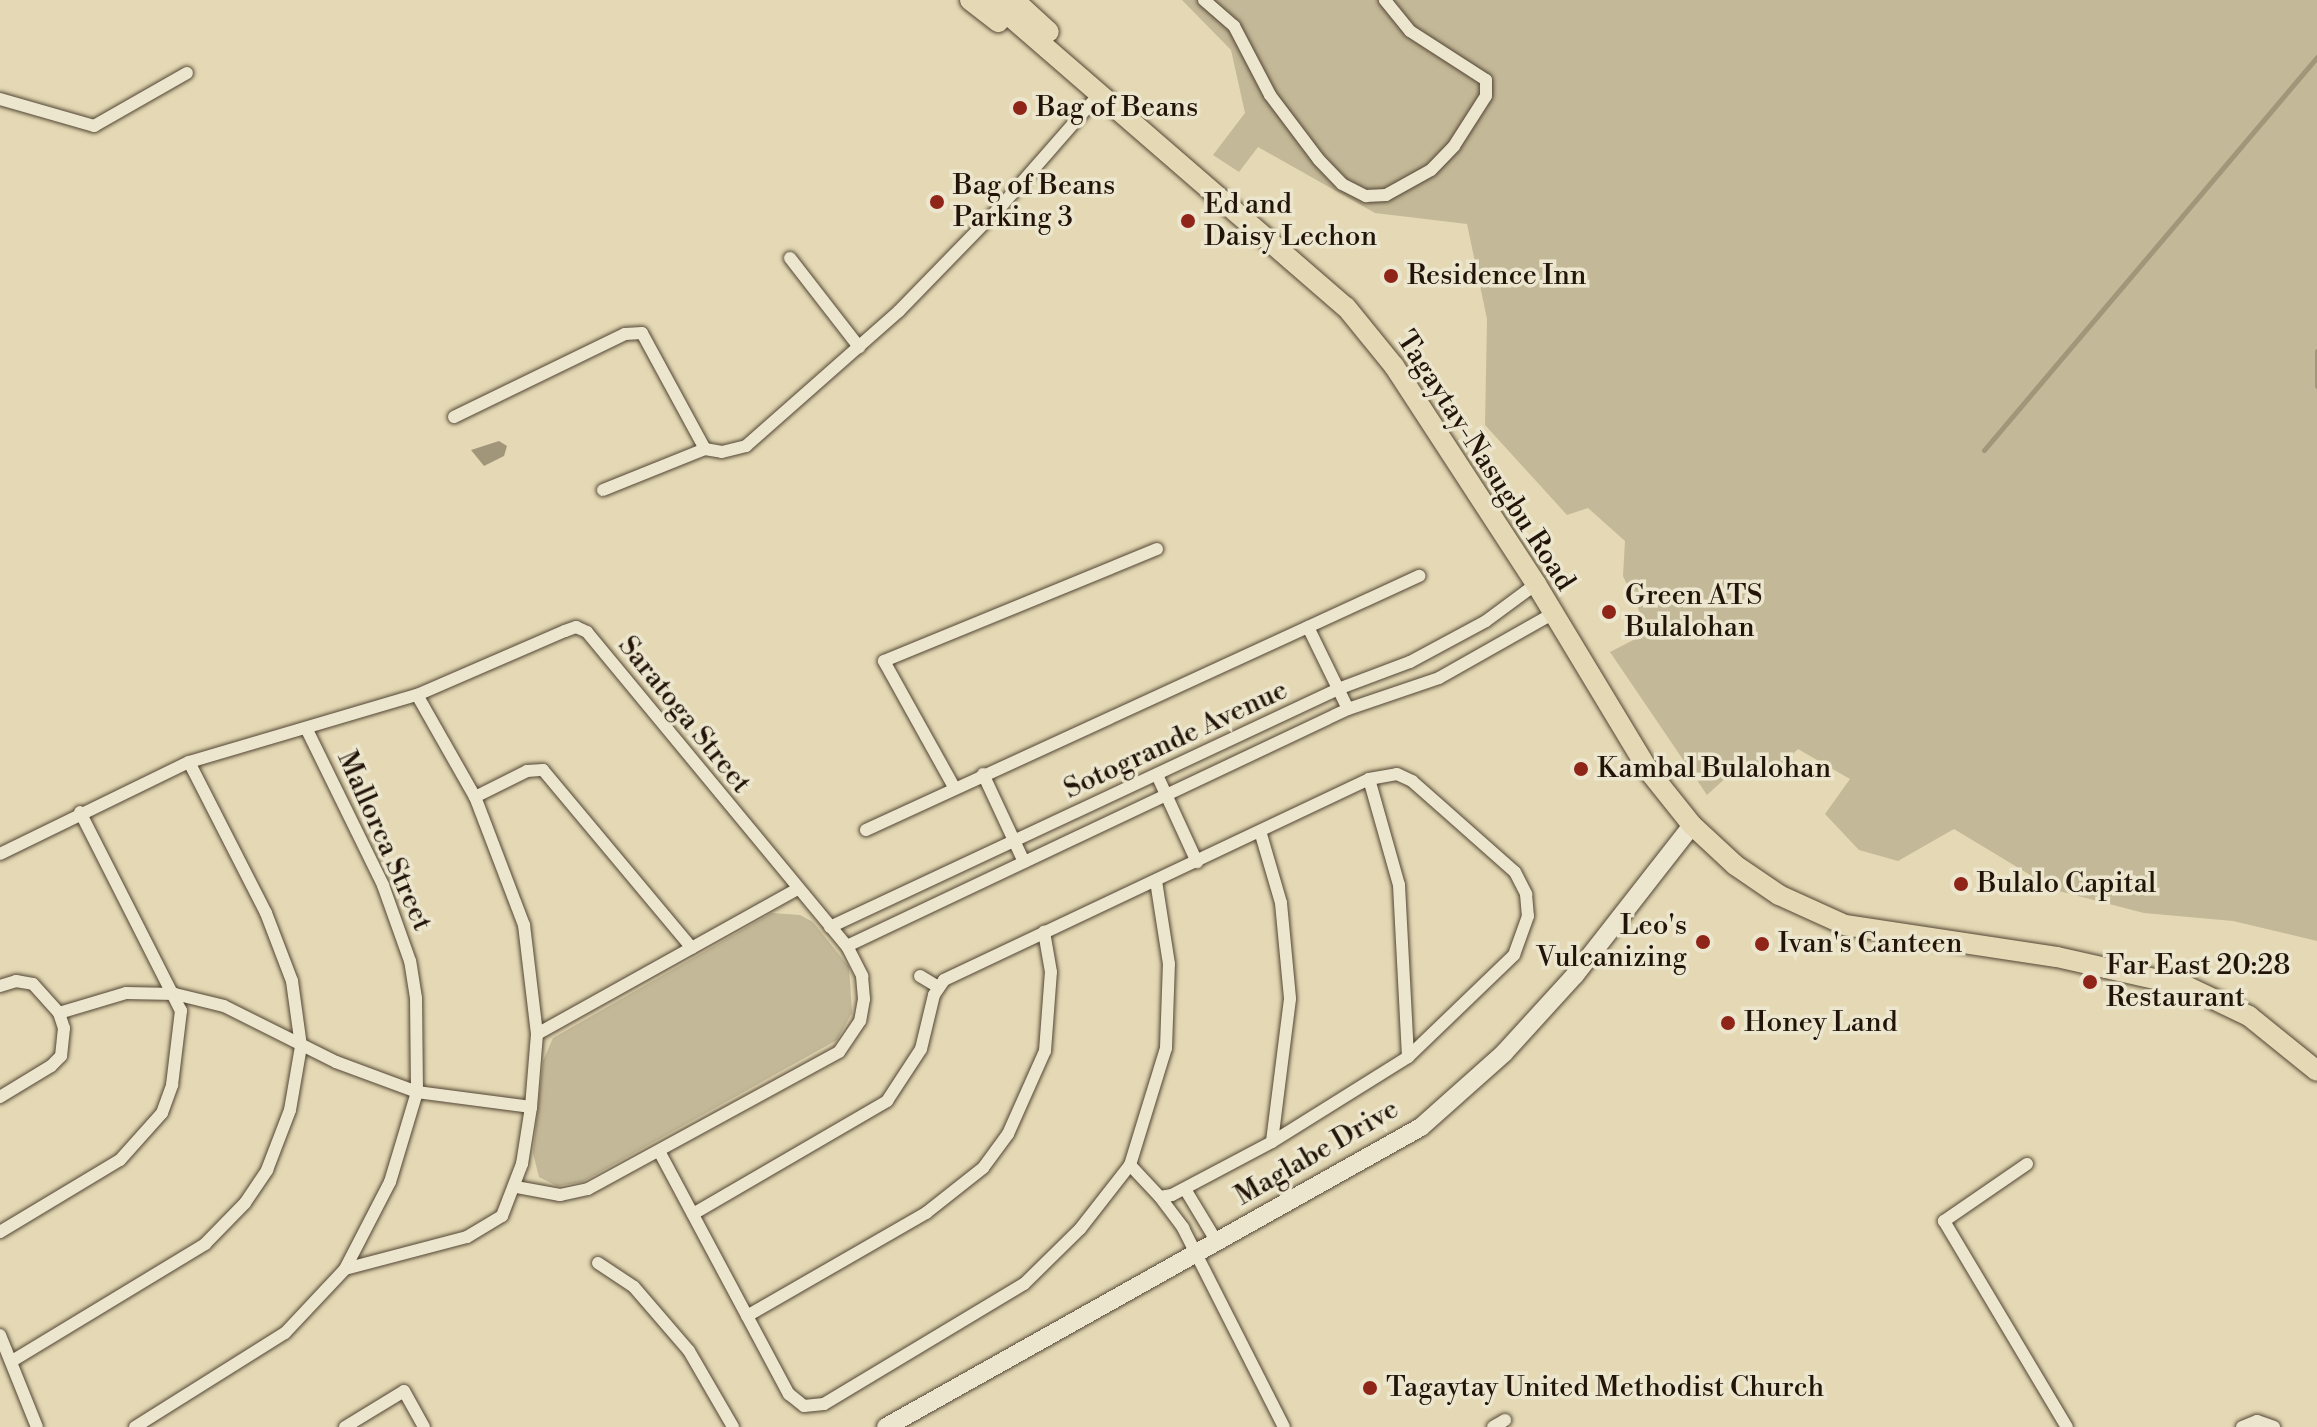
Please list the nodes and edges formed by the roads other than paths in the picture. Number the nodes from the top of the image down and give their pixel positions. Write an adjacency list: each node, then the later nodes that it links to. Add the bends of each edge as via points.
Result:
1 (970, 0): 7 (main road, Tagaytay-Nasugbu Road, via 1038,55)
2 (991, 0): 7 (main road, Tagaytay-Nasugbu Road)
3 (1014, 0): 7 (main road, Tagaytay-Nasugbu Road)
4 (1204, 0): 5 (street, via 1234,26 1270,95 1319,160 1342,184 1366,196 1386,195 1431,170 1454,146 1486,96 1486,80 1410,31)
5 (1385, 0)
6 (187, 73): 8 (street, via 94,126)
7 (1101, 92): 10 (street, via 1003,204); 16 (main road, Tagaytay-Nasugbu Road, via 1346,307 1394,366)
8 (0, 99)
9 (790, 258): 10 (street)
10 (859, 347): 12 (street, via 746,446 722,452)
11 (454, 417): 12 (street, via 625,334 642,333)
12 (705, 449): 13 (street)
13 (603, 490)
14 (1157, 549): 31 (street, via 884,661)
15 (1419, 576): 18 (street)
16 (1536, 584): 17 (main road, Tagaytay-Nasugbu Road); 19 (street, Sotogrande Avenue)
17 (1552, 614): 21 (street, Sotogrande Avenue); 35 (main road, Tagaytay-Nasugbu Road, via 1648,770)
18 (1308, 627): 23 (street); 28 (street)
19 (1443, 645): 20 (street, Sotogrande Avenue); 21 (street)
20 (1410, 662): 22 (street); 23 (street, Sotogrande Avenue)
21 (1455, 668): 22 (street, Sotogrande Avenue)
22 (1420, 685): 25 (street, Sotogrande Avenue)
23 (1338, 689): 25 (street); 29 (street, Sotogrande Avenue)
24 (417, 695): 26 (street, Saratoga Street); 33 (street); 43 (street, Saratoga Street, via 565,631 576,627 587,632)
25 (1348, 709): 32 (street, Sotogrande Avenue)
26 (307, 730): 27 (street, Saratoga Street); 57 (street, Mallorca Street, via 383,885 410,961 416,998)
27 (189, 762): 34 (street, Saratoga Street); 54 (street, via 283,951)
28 (983, 774): 31 (street); 38 (street)
29 (1157, 775): 32 (street); 38 (street, Sotogrande Avenue)
30 (1369, 779): 37 (street); 55 (street, via 1399,885); 55 (street, via 1397,774 1412,781 1500,856 1526,894 1526,926 1514,955)
31 (954, 787): 36 (street)
32 (1166, 795): 40 (street, Sotogrande Avenue); 41 (street)
33 (475, 797): 47 (street, via 527,771 543,770); 53 (street, via 524,925)
34 (80, 812): 39 (street, Saratoga Street); 51 (street)
35 (1692, 825): 56 (main road, Tagaytay-Nasugbu Road, via 1735,865 1814,914 1845,925 2057,957 2186,986 2249,1016); 69 (main road, Maglabe Drive, via 1575,975 1504,1053 1421,1127)
36 (866, 830)
37 (1260, 831): 41 (street); 60 (street, via 1281,903 1290,999)
38 (1015, 843): 40 (street); 44 (street, Sotogrande Avenue)
39 (0, 854)
40 (1024, 862): 46 (street, Sotogrande Avenue)
41 (1197, 862): 42 (street)
42 (1156, 881): 45 (street); 63 (street, via 1169,964 1166,1048)
43 (796, 890): 44 (street, Saratoga Street); 47 (street)
44 (830, 927): 46 (street, Saratoga Street)
45 (1044, 932): 50 (street, via 961,970); 73 (street, via 1051,972 1045,1051 1008,1134 983,1168 926,1213)
46 (847, 946): 61 (street, Saratoga Street, via 862,976 864,999 860,1021 839,1052)
47 (692, 948): 53 (street)
48 (920, 976): 50 (street)
49 (0, 986): 52 (street, via 16,981 33,984)
50 (938, 987): 67 (street, via 921,1049 887,1101)
51 (175, 994): 52 (street, via 126,993); 54 (street, via 224,1006); 68 (street, via 181,1011 172,1085 162,1113 142,1141 89,1180)
52 (59, 1013): 58 (street, via 64,1028 61,1056)
53 (537, 1034): 59 (street)
54 (301, 1046): 57 (street); 75 (street, via 299,1077 279,1142 267,1170 226,1224 184,1260)
55 (1408, 1057): 60 (street)
56 (2317, 1071)
57 (417, 1092): 59 (street); 72 (street, Mallorca Street, via 390,1182)
58 (0, 1097)
59 (531, 1107): 64 (street)
60 (1272, 1142): 65 (street)
61 (659, 1151): 64 (street, Saratoga Street, via 575,1194); 67 (street)
62 (2027, 1164): 83 (street, via 1944,1221)
63 (1130, 1165): 66 (street); 73 (street, via 1080,1229 1024,1284 824,1404 795,1402)
64 (516, 1187): 72 (street, via 502,1216 485,1229)
65 (1185, 1189): 66 (street); 69 (street)
66 (1160, 1197): 70 (street)
67 (693, 1214): 73 (street)
68 (0, 1232)
69 (1217, 1242): 70 (main road, Maglabe Drive)
70 (1195, 1255): 81 (main road, Maglabe Drive); 82 (street)
71 (598, 1263): 80 (street, via 634,1287 689,1351)
72 (345, 1269): 77 (street, Mallorca Street, via 285,1333)
73 (747, 1316)
74 (0, 1335): 75 (street)
75 (12, 1361): 76 (street)
76 (37, 1427)
77 (135, 1427)
78 (345, 1427): 79 (street, via 404,1391)
79 (424, 1427)
80 (733, 1427)
81 (886, 1427)
82 (1284, 1427)
83 (2067, 1427)
84 (2242, 1427): 85 (street, via 2257,1421)
85 (2274, 1427)

